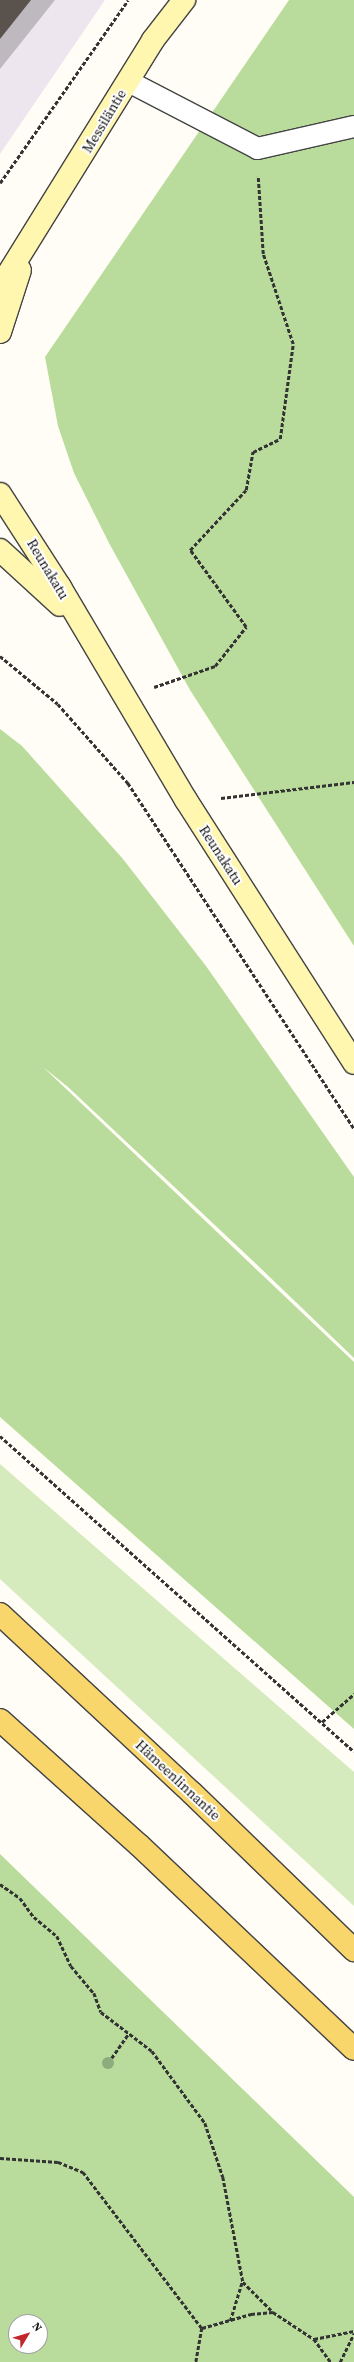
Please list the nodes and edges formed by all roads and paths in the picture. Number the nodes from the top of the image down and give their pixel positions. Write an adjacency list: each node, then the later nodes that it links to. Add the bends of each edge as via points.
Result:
1 (128, 0): 6 (path)
2 (184, 0): 3 (street, Messiläntie, via 153,40)
3 (128, 81): 5 (lane); 7 (street, Messiläntie)
4 (354, 126): 5 (lane)
5 (257, 148): 14 (path, via 263,254 293,344 280,439 253,452 246,490 190,550 246,627 215,666)
6 (0, 183)
7 (27, 246): 8 (street, Messiläntie); 9 (street, Messiläntie)
8 (0, 287)
9 (0, 332)
10 (0, 494): 12 (street, Reunakatu, via 60,587)
11 (0, 550): 12 (street, Reunakatu, via 50,594)
12 (92, 646): 14 (street, Reunakatu)
13 (0, 656): 18 (path, via 58,704 128,784)
14 (123, 697): 16 (street, Reunakatu)
15 (354, 782): 16 (path)
16 (187, 802): 17 (street, Reunakatu)
17 (354, 1063)
18 (354, 1129)
19 (0, 1436): 23 (path)
20 (0, 1614): 26 (main road, Hämeenlinnantie, via 192,1792)
21 (354, 1694): 23 (path)
22 (0, 1720): 28 (main road)
23 (322, 1722): 24 (path)
24 (354, 1751)
25 (0, 1884): 27 (path, via 20,1898 57,1936 71,1966 94,1993 101,2012)
26 (354, 1950)
27 (128, 2034): 29 (path); 31 (path, via 152,2051 205,2123 223,2177)
28 (354, 2049)
29 (108, 2063)
30 (0, 2158): 34 (path, via 58,2162 83,2172 118,2222)
31 (243, 2282): 32 (path); 33 (path)
32 (273, 2312): 33 (path, via 251,2314); 36 (path)
33 (230, 2322): 34 (path)
34 (202, 2328): 37 (path)
35 (354, 2332): 36 (path); 39 (path)
36 (314, 2339): 38 (path)
37 (196, 2362)
38 (331, 2362)
39 (340, 2362)

